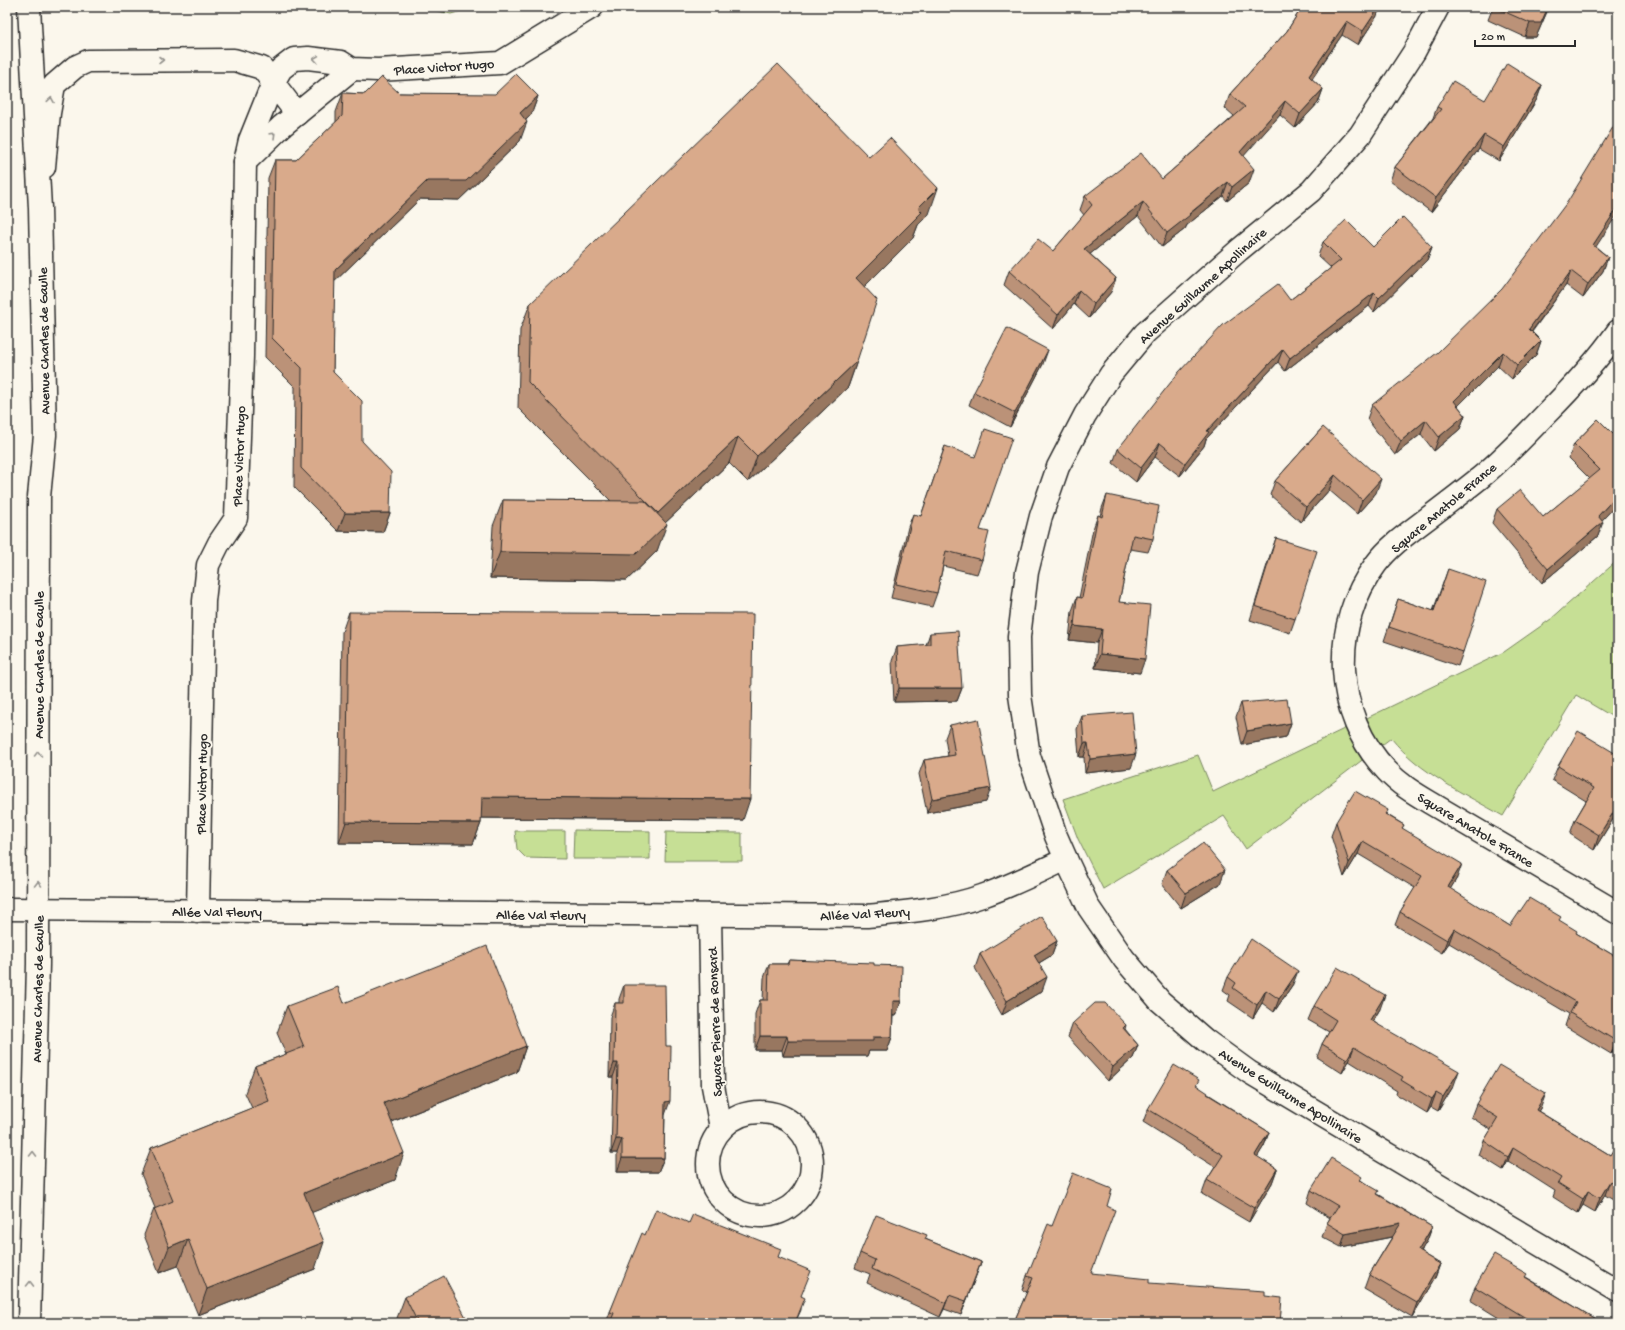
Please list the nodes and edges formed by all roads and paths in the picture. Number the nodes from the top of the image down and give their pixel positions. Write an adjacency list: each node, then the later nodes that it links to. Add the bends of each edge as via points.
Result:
1 (29, 7): 8 (street, Avenue Charles de Gaulle)
2 (592, 7): 4 (street, Place Victor Hugo, via 500,63)
3 (1438, 7): 10 (street, Avenue Guillaume Apollinaire, via 1414,52 1360,135 1311,191 1144,333 1111,374 1088,409 1058,467 1041,516 1027,572 1019,637 1020,695 1029,756)
4 (352, 70): 5 (street, Place Victor Hugo, one-way to 5, via 341,62 294,59 281,69); 6 (street)
5 (273, 83): 6 (street); 7 (street, Place Victor Hugo, via 250,140); 8 (street, one-way to 5, via 54,85 75,67 88,61 234,60 262,68)
6 (298, 114): 7 (street, one-way to 6)
7 (245, 162): 13 (street, Place Victor Hugo, via 236,518 208,565 204,601)
8 (40, 208): 12 (street, Avenue Charles de Gaulle, one-way to 8, via 39,497 45,435)
9 (1618, 331): 14 (street, Square Anatole France, via 1523,439 1482,476 1398,541 1376,563 1350,612 1344,639 1343,667 1347,699 1368,747 1386,770 1406,788)
10 (1066, 859): 15 (street, Allée Val Fleury, via 981,896 925,910 867,916); 17 (street, Avenue Guillaume Apollinaire, via 1089,908 1124,959 1160,1001 1205,1040 1249,1072)
11 (7, 909): 12 (street, Allée Val Fleury)
12 (38, 910): 13 (street, Allée Val Fleury); 18 (street, Avenue Charles de Gaulle, one-way to 12)
13 (198, 911): 15 (street, Allée Val Fleury)
14 (1618, 913)
15 (710, 915): 16 (street, Square Pierre de Ronsard, via 713,1086)
16 (721, 1128): 16 (street, via 714,1138 707,1164 709,1177 722,1200 732,1208 754,1216 776,1214 797,1201 805,1191 813,1167 807,1140 799,1128 788,1119 760,1111 733,1118)
17 (1618, 1291)
18 (29, 1323)

